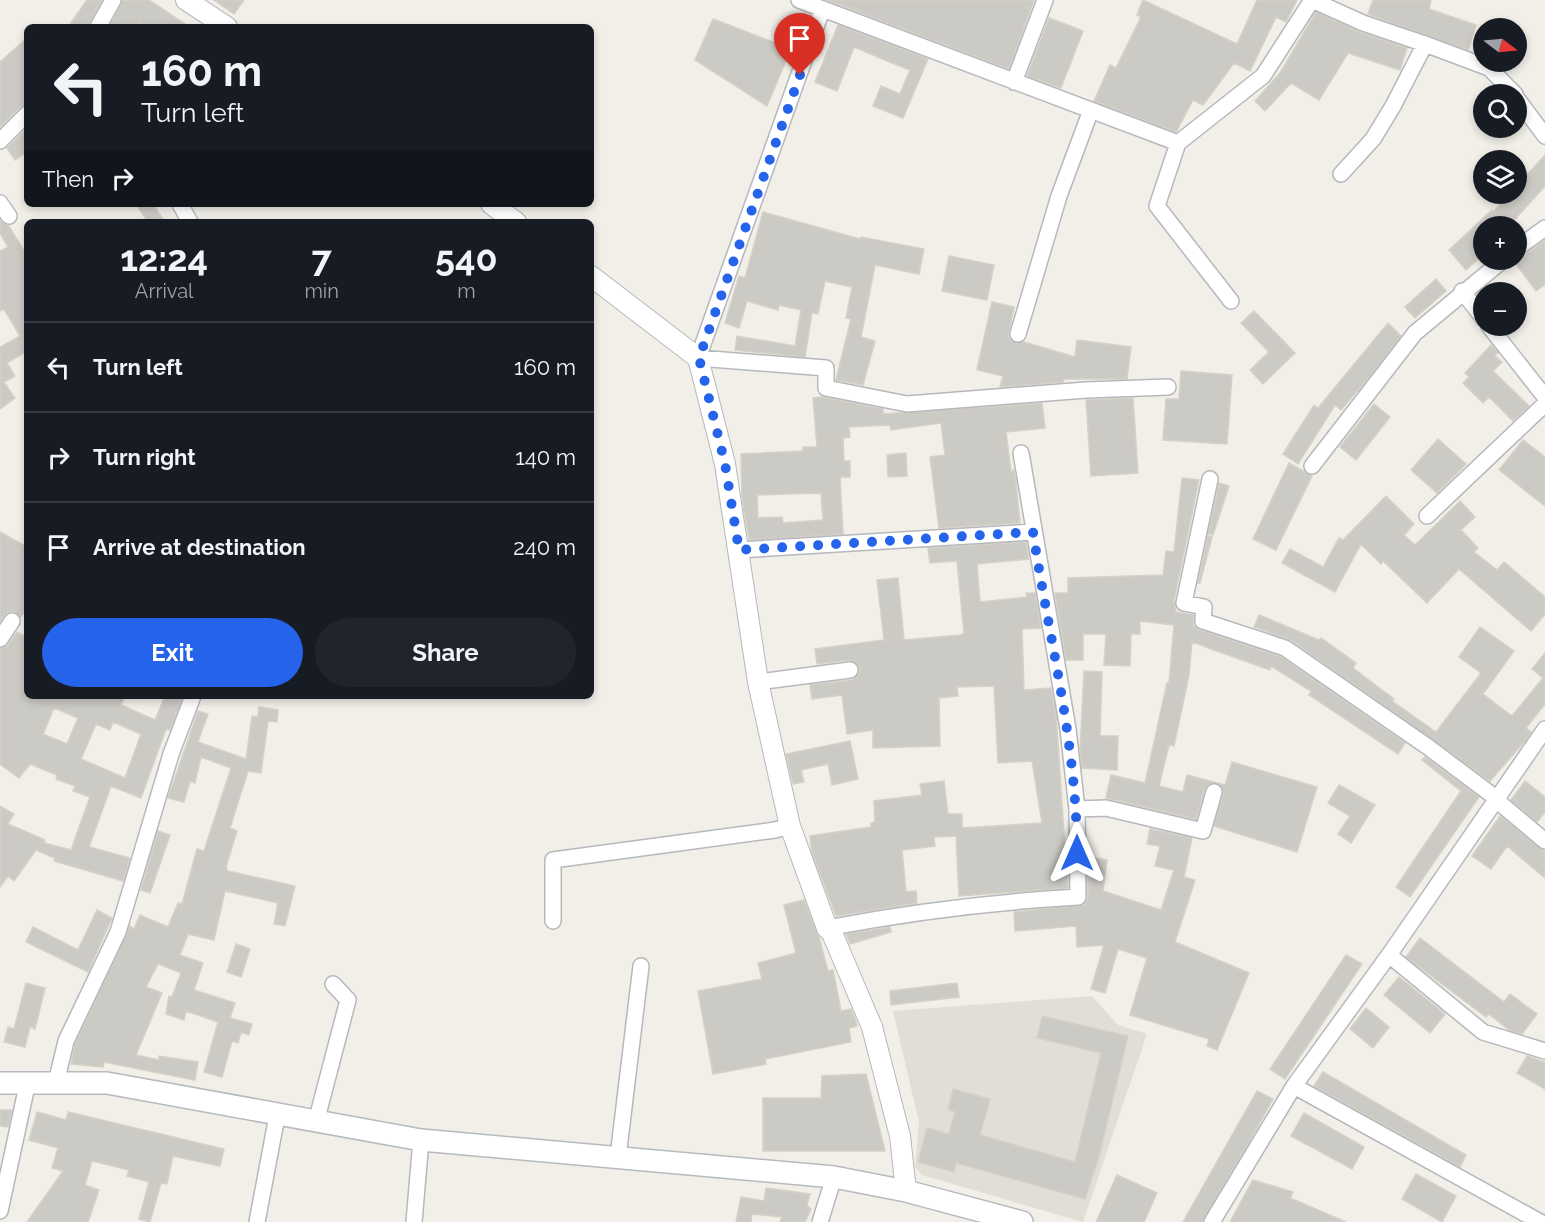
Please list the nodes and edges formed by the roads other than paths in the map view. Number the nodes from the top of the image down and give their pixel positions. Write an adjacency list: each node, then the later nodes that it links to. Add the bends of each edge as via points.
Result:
1 (113, 0): 7 (street)
2 (186, 0): 8 (street)
3 (799, 0): 6 (street)
4 (1045, 0): 10 (street)
5 (1312, 0): 9 (street); 17 (street, via 1263,76)
6 (822, 10): 10 (street); 30 (street)
7 (100, 24)
8 (223, 24)
9 (1425, 44): 11 (street, via 1489,68); 18 (street, via 1373,139)
10 (1014, 82): 12 (street)
11 (1504, 84)
12 (1091, 110): 17 (street); 28 (street, via 1059,196)
13 (1527, 111): 15 (street)
14 (24, 117): 16 (street)
15 (1545, 136)
16 (0, 141)
17 (1178, 143): 26 (street, via 1157,206)
18 (1341, 174)
19 (495, 207): 20 (street)
20 (512, 219)
21 (1545, 228): 22 (street)
22 (1527, 241)
23 (1490, 270): 25 (street)
24 (594, 278): 30 (street)
25 (1462, 291): 27 (street); 35 (street, via 1415,333)
26 (1231, 301)
27 (1473, 305)
28 (1018, 334)
29 (1497, 336): 32 (street)
30 (699, 358): 31 (street, via 826,368 826,388 907,404); 39 (street, via 725,464)
31 (1168, 387)
32 (1545, 397)
33 (1545, 404): 37 (street)
34 (1021, 453): 38 (street)
35 (1312, 466)
36 (1210, 479): 47 (street, via 1184,603 1204,607 1203,621 1285,648 1428,747)
37 (1427, 516)
38 (1033, 532): 39 (street); 48 (street, via 1068,729)
39 (739, 550): 43 (street)
40 (12, 621): 41 (street)
41 (0, 639)
42 (850, 670): 43 (street)
43 (758, 682): 49 (street)
44 (192, 699): 59 (street, via 171,754 118,932 66,1041)
45 (1545, 729): 47 (street)
46 (1214, 792): 48 (street, via 1203,831 1106,808)
47 (1495, 799): 50 (street); 53 (street)
48 (1077, 809): 52 (street, via 1078,897 890,916)
49 (790, 826): 51 (street, via 553,860); 52 (street)
50 (1545, 841)
51 (553, 921)
52 (827, 928): 66 (street, via 872,1026 900,1136)
53 (1389, 955): 56 (street, via 1483,1032); 60 (street)
54 (641, 966): 64 (street)
55 (333, 984): 62 (street, via 348,1000)
56 (1545, 1051)
57 (28, 1081): 58 (main road); 59 (main road); 67 (street)
58 (0, 1083)
59 (56, 1083): 61 (main road, via 107,1083)
60 (1294, 1086): 72 (street); 73 (street)
61 (277, 1116): 62 (main road); 68 (street)
62 (316, 1122): 63 (main road)
63 (421, 1140): 64 (main road); 69 (street)
64 (618, 1157): 65 (main road)
65 (834, 1177): 66 (main road); 70 (street)
66 (906, 1191): 71 (main road)
67 (0, 1211)
68 (257, 1222)
69 (414, 1222)
70 (820, 1222)
71 (1022, 1222)
72 (1212, 1222)
73 (1540, 1222)

